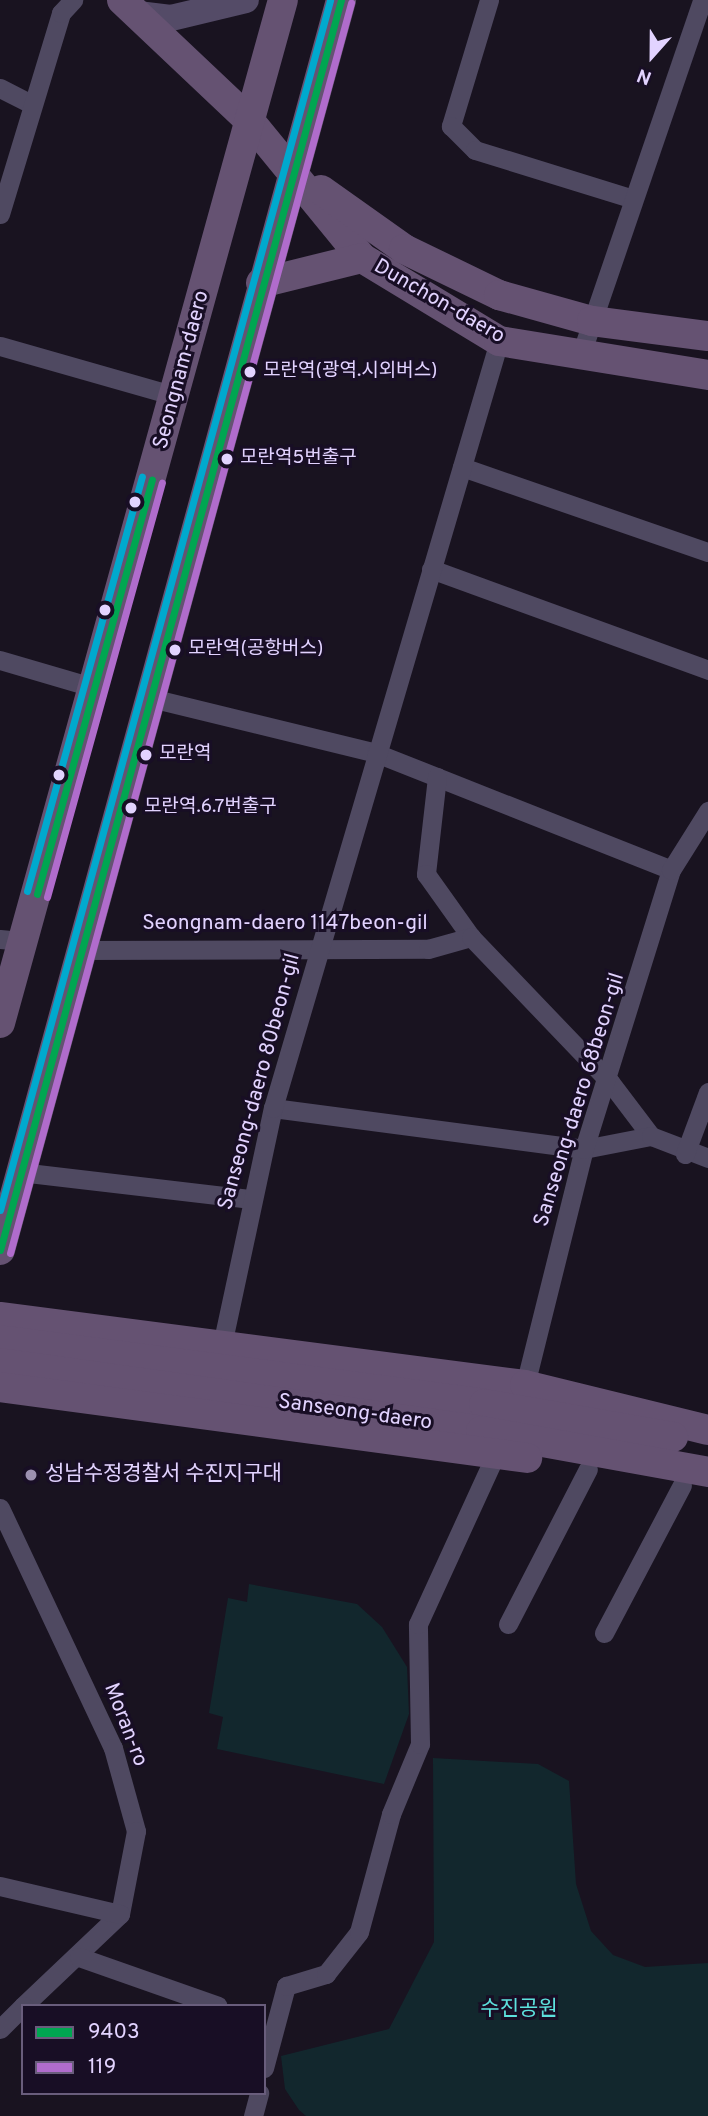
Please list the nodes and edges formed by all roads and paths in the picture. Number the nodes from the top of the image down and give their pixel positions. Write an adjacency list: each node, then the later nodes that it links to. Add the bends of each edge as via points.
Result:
1 (73, 0): 9 (street, via 61,13)
2 (246, 0): 7 (street, via 171,18)
3 (283, 0): 10 (main road, Seongnam-daero)
4 (341, 0): 11 (main road)
5 (489, 0): 13 (street, via 451,126 475,150)
6 (702, 0): 13 (street)
7 (130, 7): 10 (main road, Dunchon-daero)
8 (0, 88): 9 (street)
9 (32, 104): 12 (street)
10 (249, 120): 11 (main road, Dunchon-daero); 23 (main road, Seongnam-daero)
11 (295, 172): 15 (main road, Dunchon-daero); 16 (main road); 17 (main road, Dunchon-daero, via 404,250 499,295)
12 (4, 183): 14 (street)
13 (633, 199): 17 (street)
14 (0, 214)
15 (362, 258): 16 (main road); 19 (main road, Dunchon-daero)
16 (261, 283): 30 (main road)
17 (592, 321): 18 (main road, Dunchon-daero); 21 (street)
18 (708, 336)
19 (499, 341): 21 (main road, Dunchon-daero); 24 (street, Sanseong-daero 80beon-gil)
20 (0, 346): 23 (street)
21 (580, 357): 22 (main road, Dunchon-daero)
22 (708, 375)
23 (175, 396): 29 (main road, Seongnam-daero)
24 (462, 467): 25 (street); 26 (street, Sanseong-daero 80beon-gil)
25 (708, 552)
26 (431, 569): 28 (street); 31 (street, Sanseong-daero 80beon-gil)
27 (0, 660): 29 (street)
28 (708, 670)
29 (95, 688): 36 (main road, Seongnam-daero)
30 (155, 699): 31 (street); 38 (main road)
31 (376, 753): 32 (street); 37 (street, Sanseong-daero 80beon-gil)
32 (436, 777): 34 (street); 35 (street, via 426,874)
33 (708, 811): 34 (street, Sanseong-daero 68beon-gil)
34 (671, 870): 40 (street, Sanseong-daero 68beon-gil)
35 (471, 937): 37 (street, Seongnam-daero 1147beon-gil, via 428,949); 40 (street)
36 (12, 940): 39 (main road, Seongnam-daero)
37 (317, 949): 38 (street, Seongnam-daero 1147beon-gil); 42 (street, Sanseong-daero 80beon-gil)
38 (80, 950): 47 (main road)
39 (0, 1023)
40 (610, 1082): 43 (street); 44 (street, Sanseong-daero 68beon-gil)
41 (708, 1092): 45 (street)
42 (273, 1108): 44 (street); 48 (street, Sanseong-daero 80beon-gil)
43 (651, 1136): 44 (street); 45 (street)
44 (584, 1149): 54 (street, Sanseong-daero 68beon-gil)
45 (685, 1154): 46 (street)
46 (708, 1158)
47 (20, 1172): 48 (street); 49 (main road)
48 (251, 1199): 52 (street, Sanseong-daero 80beon-gil)
49 (0, 1250)
50 (0, 1317): 52 (main road)
51 (0, 1340): 56 (main road, Sanseong-daero)
52 (222, 1345): 54 (main road)
53 (0, 1363): 56 (main road, Sanseong-daero)
54 (525, 1385): 57 (main road)
55 (0, 1387): 56 (main road)
56 (487, 1430): 58 (main road, Sanseong-daero); 59 (main road); 60 (main road, Sanseong-daero); 70 (street, via 418,1625 420,1744 391,1814 359,1932 326,1974 286,1986)
57 (708, 1430)
58 (708, 1444)
59 (588, 1469): 60 (main road); 62 (street)
60 (699, 1482): 63 (street)
61 (0, 1508): 65 (street, Moran-ro, via 113,1748 136,1831)
62 (508, 1624)
63 (604, 1633)
64 (0, 1886): 65 (street)
65 (120, 1914): 66 (street)
66 (79, 1957): 67 (street); 68 (street)
67 (25, 2004)
68 (212, 2004)
69 (21, 2008): 71 (street)
70 (269, 2024): 72 (street)
71 (0, 2029)
72 (266, 2050)
73 (258, 2095): 74 (street)
74 (253, 2116)

